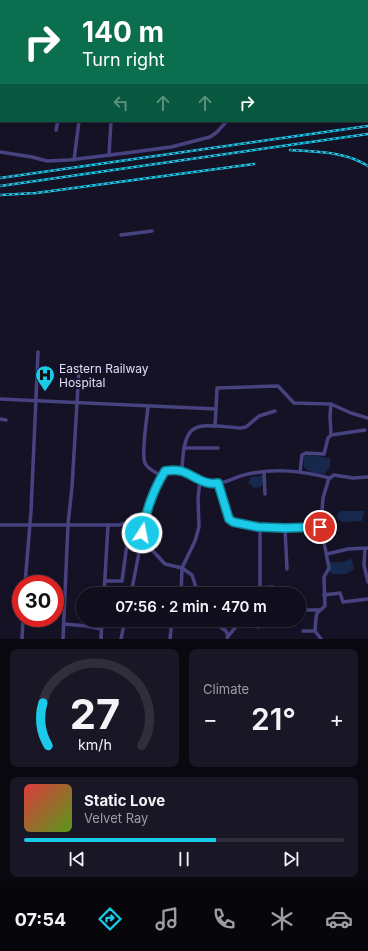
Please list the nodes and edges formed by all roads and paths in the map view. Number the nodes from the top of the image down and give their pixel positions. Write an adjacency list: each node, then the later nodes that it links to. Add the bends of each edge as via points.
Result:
1 (58, 122): 5 (street)
2 (79, 122): 8 (street)
3 (111, 122): 7 (street)
4 (226, 122): 7 (street, via 210,137 192,143)
5 (56, 130)
6 (0, 152): 8 (street, via 47,161)
7 (109, 155): 8 (street)
8 (74, 160)
9 (152, 230): 10 (street)
10 (121, 235)
11 (38, 352): 14 (street)
12 (79, 369): 15 (street)
13 (0, 399): 14 (street)
14 (36, 401): 15 (street); 42 (street)
15 (77, 403): 17 (street); 39 (street)
16 (331, 404): 18 (street, via 294,403 278,386 218,388); 20 (street, via 351,414); 25 (street)
17 (148, 407): 18 (street); 31 (street, via 144,463)
18 (216, 409): 23 (street)
19 (275, 411): 23 (street, via 259,416 246,427)
20 (368, 418)
21 (0, 420): 22 (street)
22 (6, 420)
23 (215, 426): 26 (street, via 196,427 188,434)
24 (365, 430): 25 (street)
25 (331, 435): 30 (street, via 324,454 302,455)
26 (184, 448): 27 (street); 28 (street)
27 (218, 448)
28 (182, 471): 31 (street, via 165,471); 34 (street)
29 (264, 472): 30 (street); 35 (street, via 246,474); 36 (street)
30 (300, 472): 32 (street)
31 (162, 476): 37 (street)
32 (329, 478): 33 (street, via 334,475); 44 (street, via 323,498)
33 (368, 478)
34 (200, 481): 35 (street); 49 (street, via 199,527)
35 (218, 483): 43 (street, via 229,519)
36 (265, 494)
37 (144, 520): 38 (street, via 136,515); 46 (street)
38 (130, 522): 41 (street); 52 (street, via 122,580)
39 (68, 524): 41 (street); 42 (street); 63 (street)
40 (0, 525): 42 (street)
41 (108, 525): 52 (street)
42 (29, 526): 51 (street)
43 (260, 527): 45 (street); 58 (street)
44 (320, 527): 45 (street); 48 (street)
45 (285, 528): 50 (street)
46 (140, 546): 49 (street, via 153,551 165,564); 55 (street)
47 (366, 548): 48 (street); 53 (street, via 364,566)
48 (327, 554): 59 (street, via 329,568 324,577)
49 (182, 568): 56 (street); 57 (street, via 192,575)
50 (287, 569)
51 (26, 575)
52 (105, 581): 54 (street)
53 (368, 582)
54 (105, 587)
55 (132, 587)
56 (181, 587)
57 (196, 587)
58 (260, 587)
59 (324, 594): 60 (street, via 340,593 343,602); 62 (street, via 325,606)
60 (368, 599)
61 (306, 610): 62 (street)
62 (319, 610): 72 (street)
63 (64, 624): 70 (street)
64 (23, 627): 74 (street)
65 (64, 627): 75 (street)
66 (124, 627): 77 (street)
67 (171, 627): 78 (street)
68 (222, 627): 73 (street)
69 (236, 627): 73 (street)
70 (101, 629): 76 (street)
71 (303, 631): 72 (street)
72 (315, 631): 79 (street)
73 (227, 637)
74 (22, 639)
75 (63, 639)
76 (101, 639)
77 (121, 639)
78 (170, 639)
79 (321, 639)

